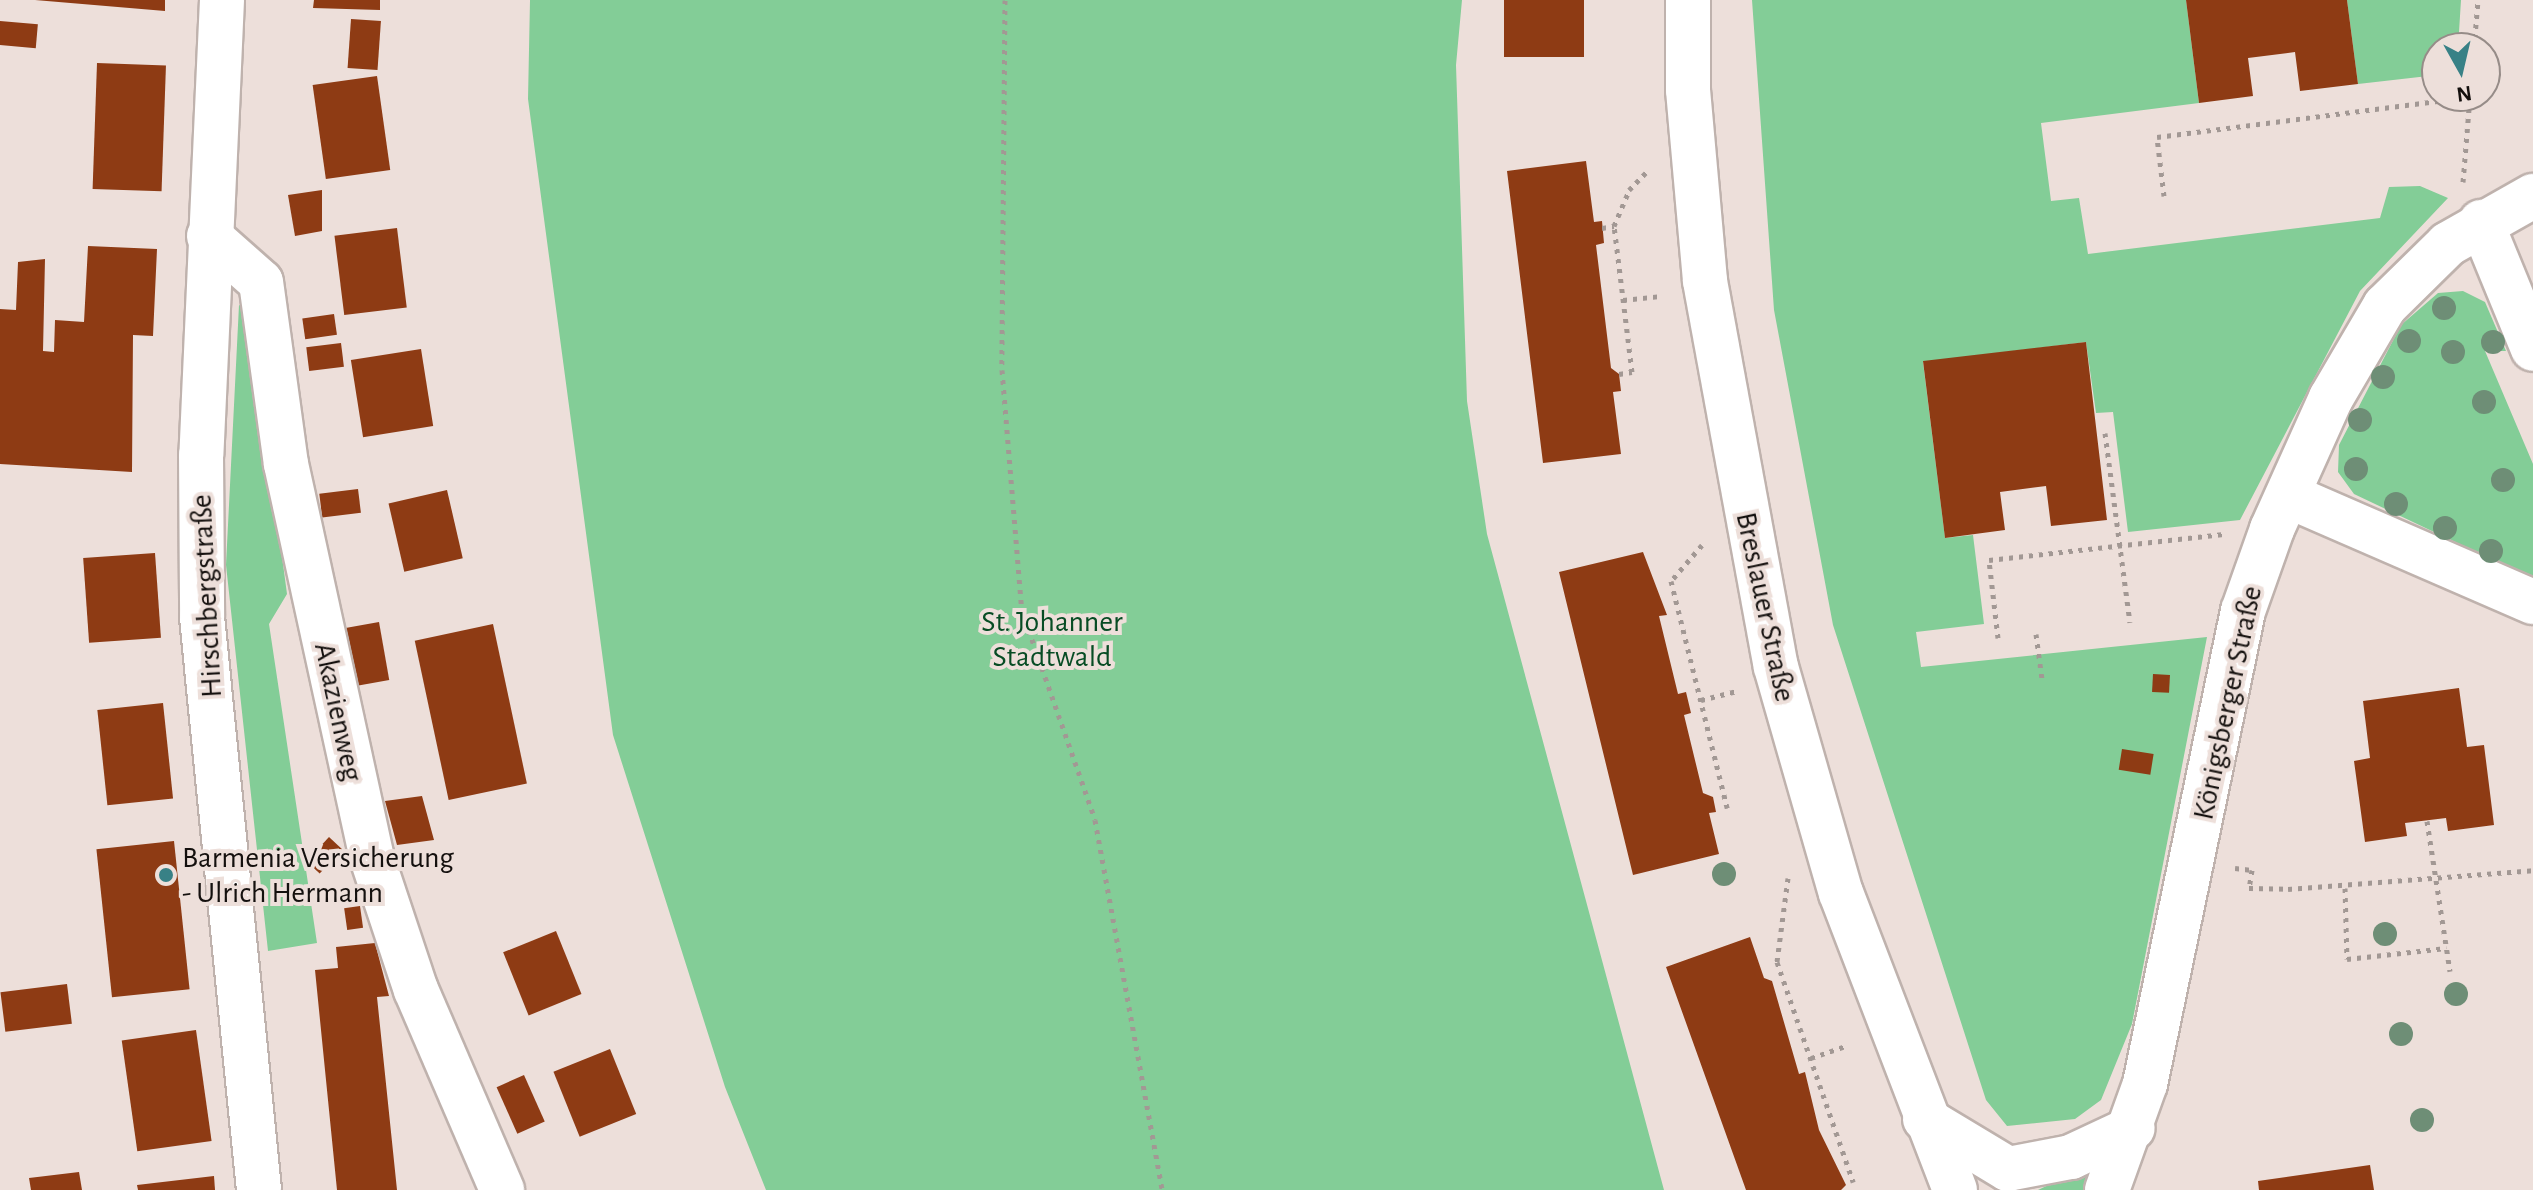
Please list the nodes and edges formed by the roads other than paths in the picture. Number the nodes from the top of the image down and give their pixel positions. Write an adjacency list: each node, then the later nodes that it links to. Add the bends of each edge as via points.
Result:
1 (222, 0): 5 (street, Hirschbergstraße)
2 (1688, 0): 9 (street, Breslauer Straße, via 1688,90 1705,281 1755,570 1841,893)
3 (2533, 196): 4 (street, Königsberger Straße)
4 (2481, 222): 6 (street); 7 (street, Königsberger Straße, via 2385,306 2331,398)
5 (209, 236): 11 (street, Hirschbergstraße, via 202,617); 12 (street, Akazienweg, via 261,282 286,464 371,855 416,990)
6 (2533, 349)
7 (2281, 513): 8 (street); 10 (street, Königsberger Straße, via 2243,611)
8 (2533, 602)
9 (1925, 1119): 10 (street, via 2008,1169 2071,1157); 13 (street, Breslauer Straße)
10 (2133, 1128): 14 (street, Königsberger Straße)
11 (259, 1190)
12 (502, 1190)
13 (1955, 1190)
14 (2107, 1190)

